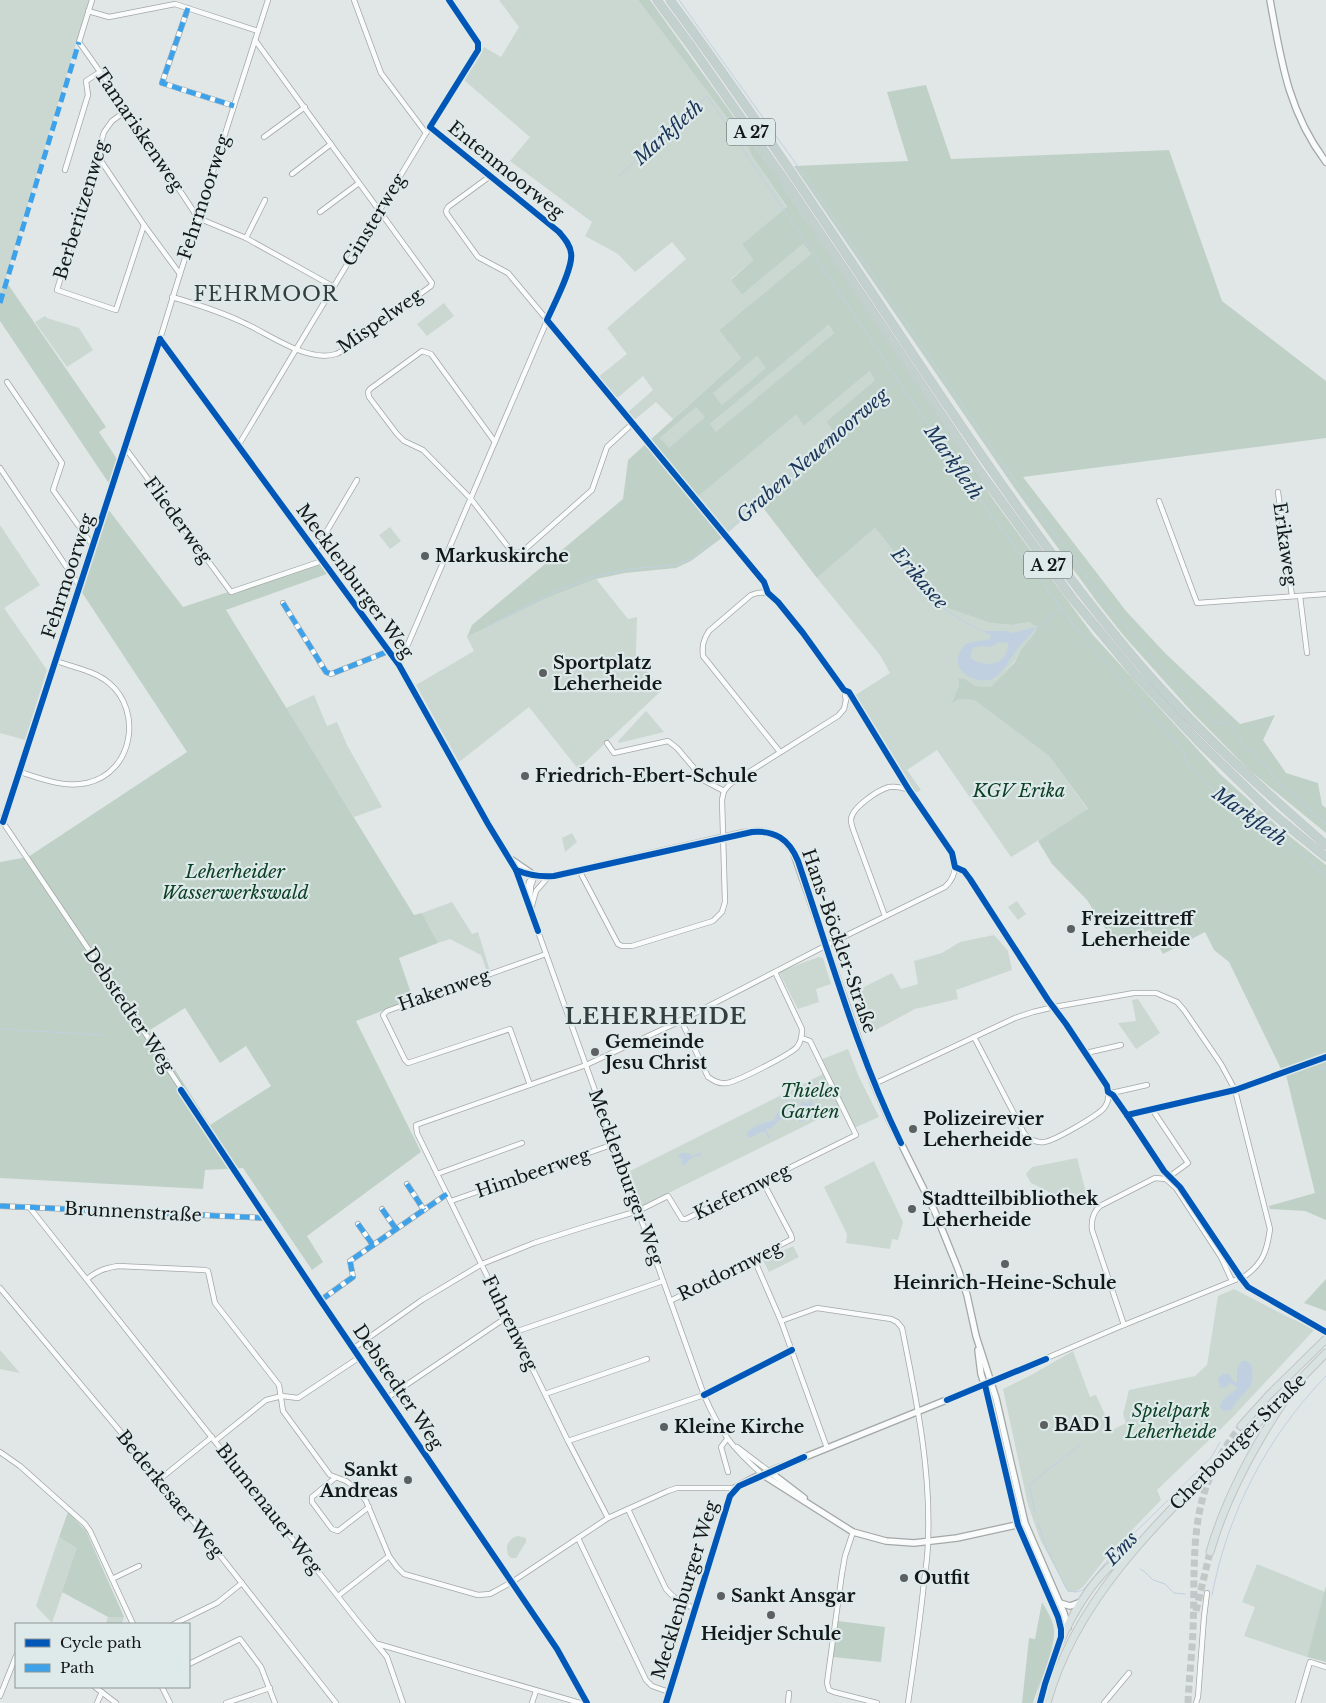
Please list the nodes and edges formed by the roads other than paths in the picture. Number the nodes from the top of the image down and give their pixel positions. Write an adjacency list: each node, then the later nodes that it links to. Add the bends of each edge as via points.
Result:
1 (92, 0): 9 (street)
2 (268, 0): 10 (street, Fehrmoorweg)
3 (354, 0): 17 (street, via 381,73)
4 (449, 0): 16 (street, Ginsterweg, via 479,46)
5 (657, 0): 67 (highway, A 27, via 778,172 980,472 1072,598 1135,674 1199,742 1272,813)
6 (670, 0): 65 (highway, A 27, via 789,169 988,466 1077,588 1206,736)
7 (1270, 0): 21 (street, via 1292,102)
8 (188, 8): 9 (street, via 175,4 109,17); 10 (street); 13 (street, via 162,83)
9 (88, 11): 12 (street, Tamariskenweg, via 79,42)
10 (258, 31): 11 (street, Fehrmoorweg)
11 (255, 40): 13 (street, Fehrmoorweg); 14 (street)
12 (100, 72): 15 (street, Tamariskenweg); 22 (street, via 86,81 88,95)
13 (234, 106): 29 (street, Fehrmoorweg)
14 (304, 107): 18 (street); 19 (street)
15 (127, 110): 20 (street, Berberitzenweg, via 104,132); 29 (street, Tamariskenweg)
16 (430, 127): 17 (street, Ginsterweg); 24 (street, Entenmoorweg)
17 (426, 133): 27 (street, Ginsterweg)
18 (264, 137)
19 (331, 144): 23 (street); 25 (street)
20 (98, 155): 30 (street); 30 (street, Berberitzenweg, via 57,290 116,310)
21 (1326, 162)
22 (65, 170)
23 (292, 174)
24 (489, 177): 35 (street, Entenmoorweg, via 559,232 568,243 571,265); 35 (street, via 448,207 447,214 478,257 508,273)
25 (359, 183): 27 (street); 28 (street)
26 (265, 200): 31 (street)
27 (379, 211): 33 (street, Ginsterweg); 37 (street, Mispelweg, via 432,283 431,286 336,354 318,355)
28 (320, 212)
29 (198, 218): 31 (street); 32 (street, Fehrmoorweg)
30 (144, 225): 32 (street)
31 (246, 238): 33 (street)
32 (180, 274): 34 (street, Fehrmoorweg)
33 (334, 287): 37 (street, Ginsterweg)
34 (172, 297): 36 (street, Fehrmoorweg); 37 (street, Mispelweg, via 203,305)
35 (547, 320): 39 (street, Entenmoorweg); 45 (street, via 633,423 607,447 592,490 522,552 512,552)
36 (160, 339): 40 (street, Mecklenburger Weg); 41 (street, Fehrmoorweg)
37 (296, 350): 40 (street, Ginsterweg)
38 (7, 382): 47 (street, via 62,463 53,490)
39 (495, 442): 45 (street, Entenmoorweg); 45 (street, via 426,351 368,392 404,442 423,450)
40 (238, 446): 48 (street, Mecklenburger Weg)
41 (126, 449): 47 (street, Fehrmoorweg); 49 (street, Fliederweg, via 231,592)
42 (0, 468): 50 (street)
43 (357, 480): 48 (street)
44 (1278, 492): 52 (street, Erikaweg)
45 (471, 500): 58 (street, Entenmoorweg)
46 (1159, 501): 52 (street, via 1197,603)
47 (93, 546): 50 (street, Fehrmoorweg)
48 (315, 551): 49 (street, Mecklenburger Weg)
49 (322, 561): 55 (street, Mecklenburger Weg)
50 (80, 587): 57 (street, Fehrmoorweg)
51 (1326, 594): 53 (street)
52 (1292, 596): 53 (street)
53 (1300, 596): 56 (street, Erikaweg)
54 (283, 603): 55 (street, via 326,672 331,674)
55 (389, 651): 58 (street, Mecklenburger Weg)
56 (1307, 653)
57 (56, 661): 61 (street, Fehrmoorweg); 61 (street, via 109,682 128,711 128,741 115,766 89,783 57,783)
58 (399, 665): 66 (street, Mecklenburger Weg)
59 (607, 743): 62 (street, via 614,753 668,742 705,781)
60 (780, 752): 60 (street, via 838,716 846,700 844,690 789,615 768,593 759,592 751,595 710,631 704,638 703,656); 62 (street)
61 (20, 772): 63 (street, Fehrmoorweg)
62 (724, 791): 64 (street)
63 (2, 820): 103 (street, Debstedter Weg)
64 (722, 838): 69 (street, Hans-Böckler-Straße); 69 (street, via 725,902 722,912 713,921 632,946 618,944); 75 (street, Hans-Böckler-Straße, via 765,831 787,843 798,861)
65 (1326, 845)
66 (505, 854): 68 (street, Mecklenburger Weg); 70 (street, Mecklenburger Weg)
67 (1326, 857)
68 (516, 870): 70 (street, Hans-Böckler-Straße); 72 (street, Mecklenburger Weg)
69 (579, 870): 71 (street, Hans-Böckler-Straße)
70 (535, 875): 71 (street, Hans-Böckler-Straße); 72 (street, via 529,882); 73 (street, Mecklenburger Weg, via 531,886)
71 (550, 876): 73 (street, via 533,895)
72 (526, 898): 73 (street, Mecklenburger Weg)
73 (531, 911): 76 (street, Mecklenburger Weg)
74 (885, 916): 74 (street, via 945,887 955,872 952,853 908,790 899,786 887,788 862,803 851,820); 75 (street)
75 (827, 945): 77 (street); 85 (street, Hans-Böckler-Straße)
76 (546, 954): 84 (street, Mecklenburger Weg); 86 (street, Hakenweg, via 383,1015 408,1063 510,1029)
77 (774, 972): 79 (street); 81 (street, via 802,1029)
78 (1054, 1007): 80 (street, via 1015,1018); 83 (street); 111 (street, via 1134,993 1156,993 1168,997 1184,1010 1221,1064 1235,1090 1270,1229 1264,1256 1256,1268)
79 (681, 1020): 81 (street, via 708,1077 721,1083 731,1083 791,1052); 84 (street)
80 (974, 1037): 85 (street); 88 (street, via 1024,1133 1032,1140 1050,1140 1098,1114 1106,1104)
81 (802, 1038): 94 (street, Kiefernweg, via 810,1041 856,1135)
82 (1121, 1045): 83 (street)
83 (1086, 1053): 88 (street)
84 (586, 1065): 86 (street); 91 (street, Mecklenburger Weg)
85 (874, 1084): 119 (street, Hans-Böckler-Straße, via 948,1243 967,1295)
86 (530, 1085): 92 (street, Fuhrenweg, via 417,1124 415,1127)
87 (1147, 1085): 88 (street)
88 (1108, 1092)
89 (1154, 1112): 93 (street, via 1188,1164)
90 (522, 1143): 92 (street)
91 (614, 1144): 97 (street, Himbeerweg); 102 (street, Mecklenburger Weg)
92 (437, 1174): 96 (street, Fuhrenweg)
93 (1166, 1179): 111 (street, via 1176,1188 1221,1257); 117 (street, via 1155,1178 1136,1187 1100,1206 1093,1216 1092,1230)
94 (763, 1182): 102 (street, Kiefernweg, via 686,1219 679,1216 668,1196); 107 (street, Rotdornweg, via 792,1239)
95 (407, 1184): 101 (street)
96 (447, 1194): 97 (street, Fuhrenweg); 101 (street)
97 (451, 1202): 108 (street, Fuhrenweg)
98 (0, 1206): 99 (street, Brunnenstraße)
99 (30, 1208): 103 (street, Brunnenstraße); 109 (street, Blumenauer Weg)
100 (382, 1209): 105 (street)
101 (424, 1210): 105 (street)
102 (638, 1211): 108 (street, via 542,1240); 110 (street, Mecklenburger Weg)
103 (266, 1218): 113 (street, Debstedter Weg)
104 (358, 1224): 106 (street)
105 (396, 1229): 106 (street)
106 (373, 1245): 113 (street, via 350,1261 353,1277)
107 (754, 1259): 114 (street, Rotdornweg); 116 (street)
108 (482, 1264): 115 (street, Fuhrenweg); 121 (street, via 422,1300)
109 (87, 1279): 130 (street, via 96,1272 118,1266 205,1270 209,1274 215,1303 279,1385); 134 (street, Blumenauer Weg)
110 (663, 1281): 114 (street, Mecklenburger Weg); 118 (street)
111 (1232, 1282): 117 (street)
112 (0, 1288): 142 (street, Bederkesaer Weg)
113 (321, 1300): 121 (street, Debstedter Weg)
114 (670, 1301): 129 (street, Mecklenburger Weg)
115 (508, 1317): 118 (street, Fuhrenweg); 131 (street)
116 (781, 1320): 132 (street, via 817,1308 897,1322 902,1328); 137 (street)
117 (1124, 1325): 125 (street)
118 (515, 1332): 128 (street, Fuhrenweg)
119 (976, 1336): 125 (street, Hans-Böckler-Straße); 127 (street, Hans-Böckler-Straße)
120 (1326, 1339): 133 (main road)
121 (354, 1348): 123 (street, Debstedter Weg)
122 (1326, 1352): 126 (main road, Cherbourger Straße)
123 (360, 1357): 130 (street, via 298,1398); 131 (street, Debstedter Weg)
124 (647, 1359): 128 (street)
125 (991, 1382): 127 (street); 147 (street, Hans-Böckler-Straße)
126 (1298, 1382): 150 (main road, Cherbourger Straße); 153 (main road, via 1240,1476 1226,1504)
127 (984, 1385): 132 (street); 148 (street, Hans-Böckler-Straße)
128 (545, 1394): 136 (street, Fuhrenweg)
129 (704, 1394): 135 (street, Mecklenburger Weg, via 716,1422); 136 (street)
130 (282, 1396): 134 (street, via 266,1400); 141 (street, via 283,1411)
131 (388, 1398): 157 (street, Debstedter Weg)
132 (919, 1411): 137 (street); 152 (street, via 927,1480)
133 (1241, 1426)
134 (214, 1439): 142 (street); 160 (street, Blumenauer Weg)
135 (729, 1441): 139 (street, via 721,1447); 140 (street, Mecklenburger Weg, via 740,1454)
136 (568, 1442): 146 (street, Fuhrenweg)
137 (827, 1448): 140 (street)
138 (0, 1452): 156 (street, via 85,1524)
139 (728, 1472)
140 (766, 1473): 143 (street, Mecklenburger Weg); 149 (street)
141 (335, 1478): 144 (street, via 357,1489); 144 (street, via 311,1499 332,1529 338,1531)
142 (160, 1479): 158 (street, Bederkesaer Weg)
143 (735, 1488): 145 (street, via 677,1488); 163 (street, Mecklenburger Weg)
144 (369, 1507): 154 (street)
145 (628, 1509): 146 (street); 163 (street, via 666,1588 673,1597)
146 (608, 1518): 151 (street)
147 (1026, 1523): 148 (street); 162 (street, Hans-Böckler-Straße)
148 (1018, 1525): 152 (street); 166 (street, Hans-Böckler-Straße)
149 (853, 1532): 152 (street, via 886,1541); 196 (street, via 842,1573 827,1683 829,1690 834,1692)
150 (1149, 1532): 161 (main road, Cherbourger Straße, via 1109,1567); 168 (main road, Cherbourger Straße)
151 (578, 1538): 157 (street); 181 (street, via 646,1680 652,1686)
152 (928, 1541): 197 (street)
153 (1210, 1552)
154 (389, 1556): 157 (street, via 404,1574 478,1595 490,1594); 160 (street)
155 (139, 1566): 156 (street)
156 (112, 1579): 164 (street)
157 (512, 1582): 193 (street, Debstedter Weg, via 557,1649)
158 (242, 1583): 165 (street, via 217,1603); 189 (street, Bederkesaer Weg)
159 (1207, 1593): 201 (street)
160 (338, 1596): 169 (street, Blumenauer Weg)
161 (1081, 1602): 162 (street, via 1070,1606); 167 (main road, Cherbourger Straße)
162 (1060, 1603): 167 (street, Hans-Böckler-Straße)
163 (695, 1609): 181 (street, Mecklenburger Weg)
164 (133, 1623)
165 (176, 1623)
166 (1060, 1623): 167 (street); 170 (street, Hans-Böckler-Straße)
167 (1068, 1627): 168 (main road); 170 (main road, Cherbourger Straße); 171 (main road)
168 (1078, 1628): 171 (main road, Cherbourger Straße)
169 (376, 1644): 179 (street); 190 (street, Blumenauer Weg, via 387,1657)
170 (1059, 1646): 198 (main road, Cherbourger Straße)
171 (1068, 1648): 199 (main road, Cherbourger Straße)
172 (15, 1658): 183 (street)
173 (190, 1664): 178 (street, via 240,1639 257,1660)
174 (1326, 1667): 202 (street, via 1310,1662)
175 (1129, 1673): 200 (street)
176 (96, 1688): 180 (street)
177 (162, 1688): 186 (street)
178 (270, 1688): 187 (street); 188 (street)
179 (536, 1691): 191 (street); 192 (street)
180 (102, 1692): 184 (street); 185 (street)
181 (669, 1692): 194 (street, Mecklenburger Weg)
182 (789, 1693): 195 (street)
183 (0, 1696)
184 (97, 1703)
185 (116, 1703)
186 (170, 1703)
187 (226, 1703)
188 (275, 1703)
189 (336, 1703)
190 (403, 1703)
191 (532, 1703)
192 (580, 1703)
193 (587, 1703)
194 (666, 1703)
195 (788, 1703)
196 (877, 1703)
197 (908, 1703)
198 (1040, 1703)
199 (1047, 1703)
200 (1104, 1703)
201 (1196, 1703)
202 (1298, 1703)

